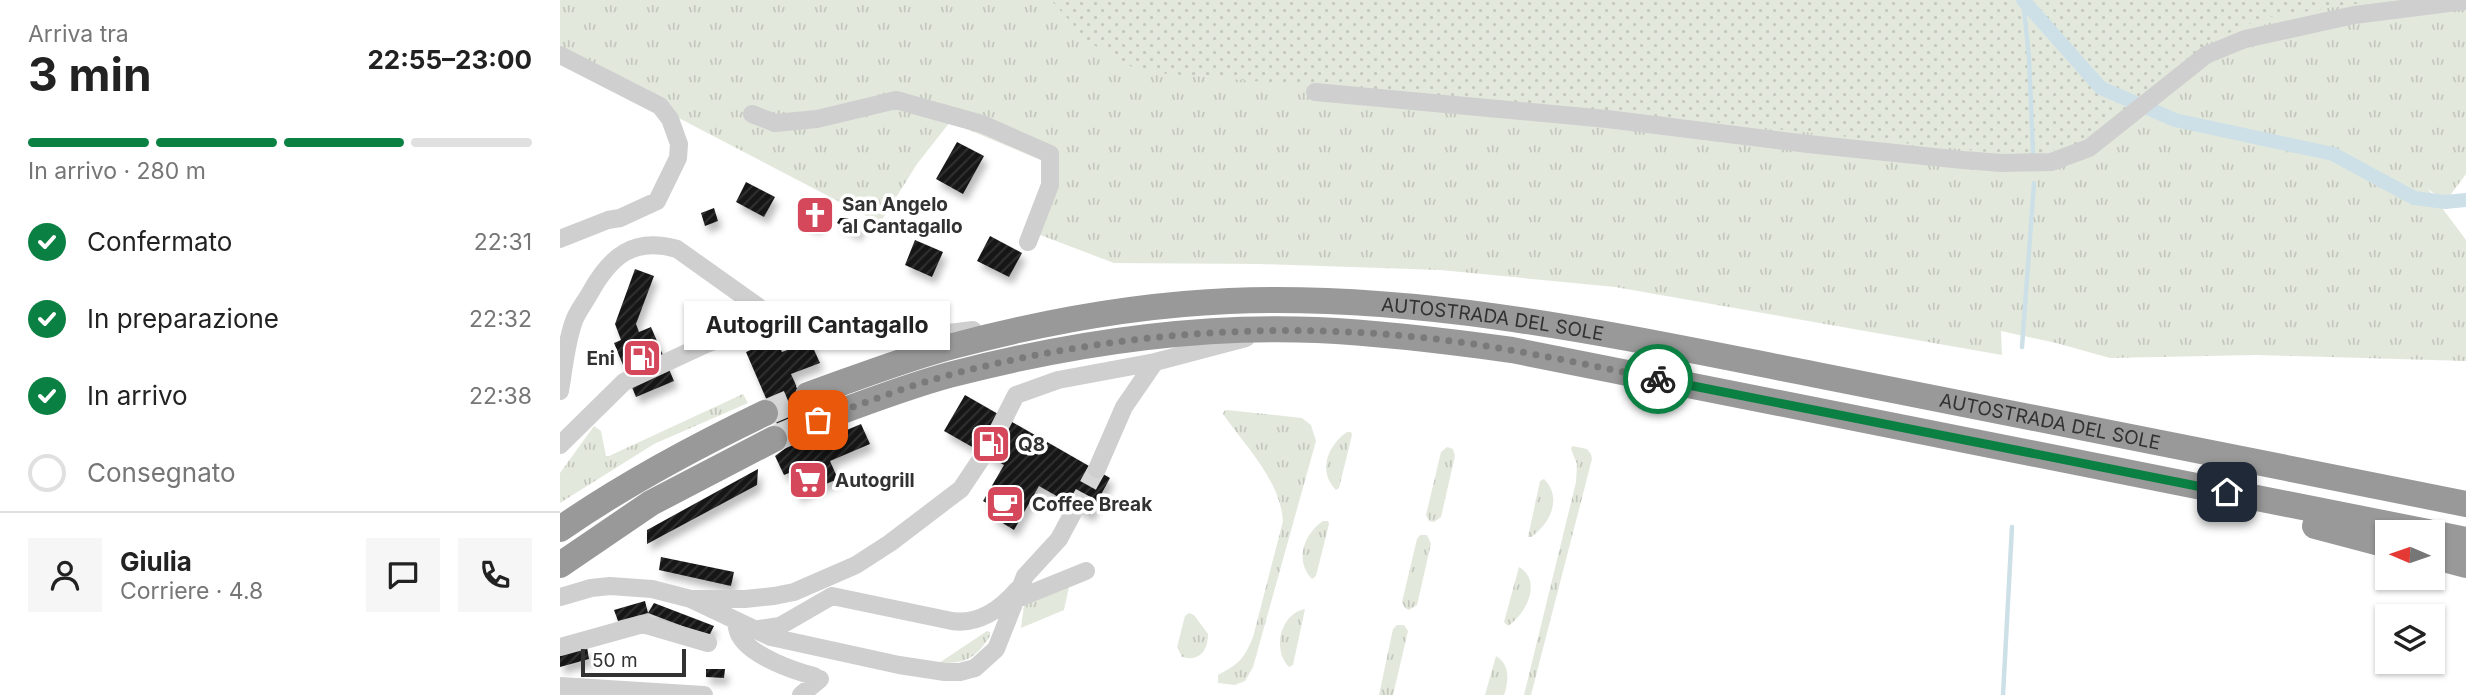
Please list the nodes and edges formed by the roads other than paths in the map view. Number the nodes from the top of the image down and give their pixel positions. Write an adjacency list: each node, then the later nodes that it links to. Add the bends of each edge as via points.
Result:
1 (2466, 1): 3 (lane, via 2354,15 2245,39 2206,55 2089,148 2051,162 2002,163)
2 (560, 55): 5 (lane, via 660,106 677,134 678,158 657,201)
3 (1315, 92)
4 (752, 114): 6 (lane, via 775,123 817,120 897,100 982,124 1050,154 1050,185)
5 (560, 239)
6 (1028, 242)
7 (774, 317): 8 (lane, via 821,335 884,341); 11 (lane, via 677,249 656,245 631,249 603,270 573,321); 16 (lane, via 624,382)
8 (1080, 317): 12 (highway, AUTOSTRADA DEL SOLE, via 949,347); 17 (highway, AUTOSTRADA DEL SOLE, via 1228,301 1325,300 1422,307 1705,353)
9 (1279, 330): 10 (lane); 14 (highway, AUTOSTRADA DEL SOLE, via 1126,341 1022,358 947,376); 19 (highway, AUTOSTRADA DEL SOLE, via 1418,337 1512,350)
10 (1155, 362): 18 (lane, via 1124,407); 34 (lane, via 1058,380 1016,395 961,489 856,565 774,596)
11 (560, 391)
12 (808, 394)
13 (765, 413): 24 (highway, via 638,479)
14 (818, 420)
15 (774, 439): 29 (highway, via 651,503)
16 (560, 444)
17 (2227, 456): 20 (highway, via 2271,452); 21 (highway, AUTOSTRADA DEL SOLE)
18 (1097, 469)
19 (2176, 482): 23 (highway, AUTOSTRADA DEL SOLE); 27 (highway, via 2276,517)
20 (2466, 488)
21 (2466, 504)
22 (1075, 509): 32 (lane, via 1059,539 1025,576)
23 (2375, 521)
24 (560, 529)
25 (2445, 535): 26 (highway, AUTOSTRADA DEL SOLE)
26 (2466, 540)
27 (2375, 542)
28 (2445, 559): 30 (highway)
29 (560, 565)
30 (2466, 565)
31 (1086, 571): 32 (lane)
32 (1020, 591): 36 (lane, via 972,621 832,596 780,626); 36 (lane, via 996,649 975,668 960,672 898,665 771,637)
33 (560, 597): 34 (lane, via 610,586)
34 (691, 598): 35 (lane)
35 (736, 620): 36 (lane); 42 (lane, via 740,637 757,651 789,670 817,677)
36 (755, 629)
37 (708, 643): 38 (lane, via 643,624)
38 (560, 647)
39 (560, 686): 40 (lane)
40 (586, 691): 41 (lane)
41 (704, 695)
42 (802, 695)

